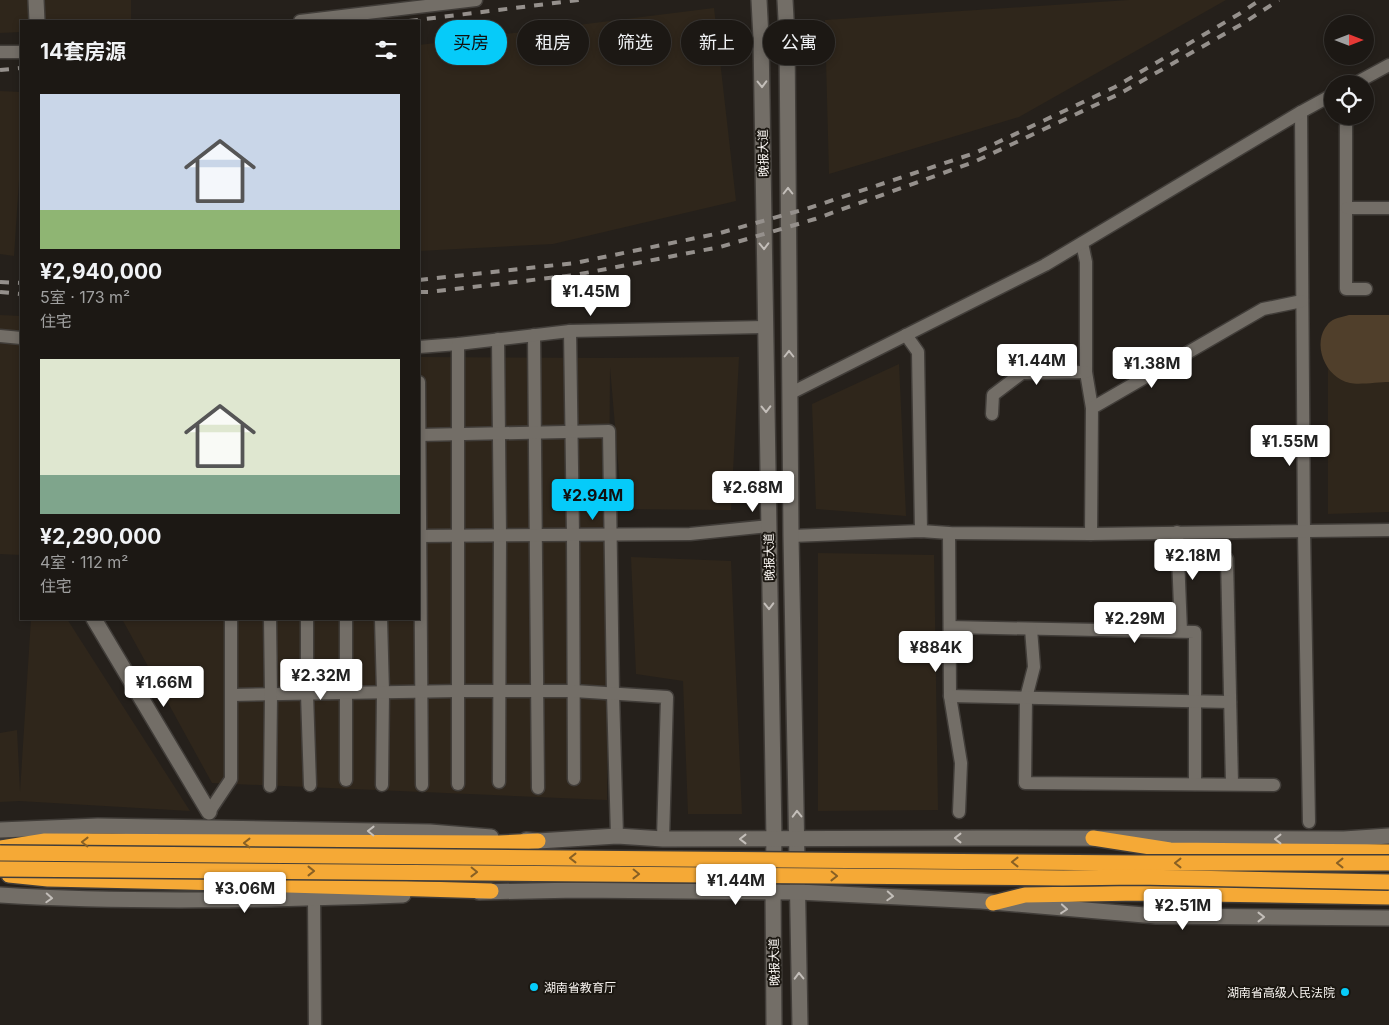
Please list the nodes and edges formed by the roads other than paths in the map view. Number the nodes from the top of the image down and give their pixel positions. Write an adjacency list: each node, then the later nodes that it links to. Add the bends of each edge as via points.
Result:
1 (36, 0): 6 (main road)
2 (476, 0): 5 (street)
3 (759, 0): 20 (main road, 晚报大道, one-way to 20)
4 (785, 0): 30 (main road, 晚报大道, one-way to 4)
5 (382, 6): 7 (street)
6 (37, 20)
7 (305, 20)
8 (0, 52): 9 (street)
9 (20, 52)
10 (1389, 65): 11 (street)
11 (1371, 75)
12 (1324, 99): 13 (street)
13 (1301, 112): 17 (street); 19 (street)
14 (1346, 126): 15 (street)
15 (1347, 208): 16 (street); 18 (street, via 1346,289)
16 (1389, 208)
17 (1082, 243): 23 (street); 29 (street, via 1086,262)
18 (1366, 289)
19 (1302, 301): 31 (street, via 1263,308); 42 (street)
20 (765, 327): 21 (street); 38 (main road, 晚报大道, one-way to 38)
21 (570, 331): 22 (street); 33 (street)
22 (534, 335): 26 (street); 34 (street)
23 (906, 335): 30 (street); 40 (street, via 918,352)
24 (0, 336): 25 (street)
25 (20, 338)
26 (498, 339): 27 (street); 35 (street)
27 (458, 344): 28 (street); 37 (street)
28 (420, 347)
29 (1086, 372): 31 (street); 32 (street, via 1022,373 993,395)
30 (790, 394): 51 (main road, 晚报大道)
31 (1092, 408): 45 (street)
32 (992, 414)
33 (571, 432): 34 (street); 44 (street, via 609,432); 47 (street)
34 (534, 433): 35 (street); 46 (street)
35 (500, 434): 37 (street); 50 (street)
36 (420, 435): 37 (street)
37 (458, 435): 49 (street)
38 (768, 526): 44 (street, via 690,534); 97 (main road, 晚报大道, one-way to 97)
39 (1389, 530): 42 (street)
40 (920, 531): 43 (street); 51 (street)
41 (1177, 532): 42 (street); 45 (street); 62 (street)
42 (1304, 532): 92 (street)
43 (949, 533): 45 (street); 60 (street)
44 (610, 534): 47 (street); 72 (street)
45 (1091, 534)
46 (536, 535): 47 (street); 50 (street); 65 (street)
47 (573, 535): 66 (street)
48 (420, 536): 49 (street)
49 (458, 536): 50 (street); 63 (street)
50 (500, 536): 64 (street)
51 (791, 536): 98 (main road, 晚报大道, one-way to 51)
52 (1227, 559): 77 (street)
53 (420, 588): 68 (street)
54 (95, 620): 90 (main road)
55 (231, 620): 73 (street)
56 (270, 620): 70 (street)
57 (307, 620): 71 (street)
58 (346, 620): 69 (street)
59 (382, 620): 67 (street)
60 (950, 627): 61 (street); 74 (street)
61 (1031, 628): 62 (street); 75 (street, via 1034,667)
62 (1181, 631): 76 (street, via 1195,632)
63 (458, 691): 64 (street); 68 (street); 83 (street)
64 (500, 691): 65 (street); 80 (street)
65 (537, 691): 66 (street); 89 (street)
66 (574, 691): 72 (street); 78 (street)
67 (383, 692): 68 (street); 69 (street); 87 (street)
68 (422, 692): 82 (street)
69 (346, 693): 71 (street); 79 (street)
70 (271, 694): 71 (street); 73 (street); 88 (street)
71 (307, 694): 81 (street)
72 (613, 694): 94 (street); 100 (street, via 667,697)
73 (232, 695): 90 (street, via 231,779)
74 (950, 696): 75 (street); 91 (street, via 961,763)
75 (1026, 698): 76 (street); 84 (street, via 1025,784)
76 (1194, 701): 77 (street); 84 (street)
77 (1230, 702): 85 (street)
78 (574, 779)
79 (346, 780)
80 (499, 782)
81 (310, 784)
82 (422, 784)
83 (458, 784)
84 (1195, 784): 85 (street)
85 (1232, 784): 86 (street)
86 (1274, 784)
87 (382, 785)
88 (270, 786)
89 (538, 788)
90 (209, 812)
91 (959, 812)
92 (1309, 822)
93 (0, 830): 99 (main road, one-way to 93, via 430,832 108,826)
94 (617, 836): 99 (main road); 100 (main road)
95 (1389, 836): 96 (main road, one-way to 96, via 1344,839)
96 (1093, 838): 98 (main road, one-way to 98); 102 (highway, via 1170,850)
97 (774, 839): 98 (main road); 100 (main road, one-way to 100); 109 (main road, 晚报大道)
98 (797, 839): 110 (main road, 晚报大道)
99 (538, 840): 101 (highway, one-way to 101, via 499,843 45,841)
100 (663, 840)
101 (0, 848)
102 (1389, 852)
103 (0, 853): 104 (highway, one-way to 103, bridge)
104 (1389, 863)
105 (0, 869): 107 (highway, one-way to 107, bridge, via 1138,877)
106 (0, 874): 108 (highway, via 48,879)
107 (1389, 882)
108 (491, 891): 109 (main road); 113 (main road)
109 (773, 891): 110 (main road); 117 (main road, 晚报大道)
110 (798, 892): 114 (main road, one-way to 114); 118 (main road, 晚报大道, one-way to 110)
111 (0, 895): 113 (main road, one-way to 113, via 72,899)
112 (1389, 897): 114 (highway, via 1140,893 1025,895)
113 (314, 898): 116 (street)
114 (993, 903): 115 (main road, one-way to 115, via 1156,916)
115 (1389, 918)
116 (315, 1025)
117 (774, 1025)
118 (800, 1025)

